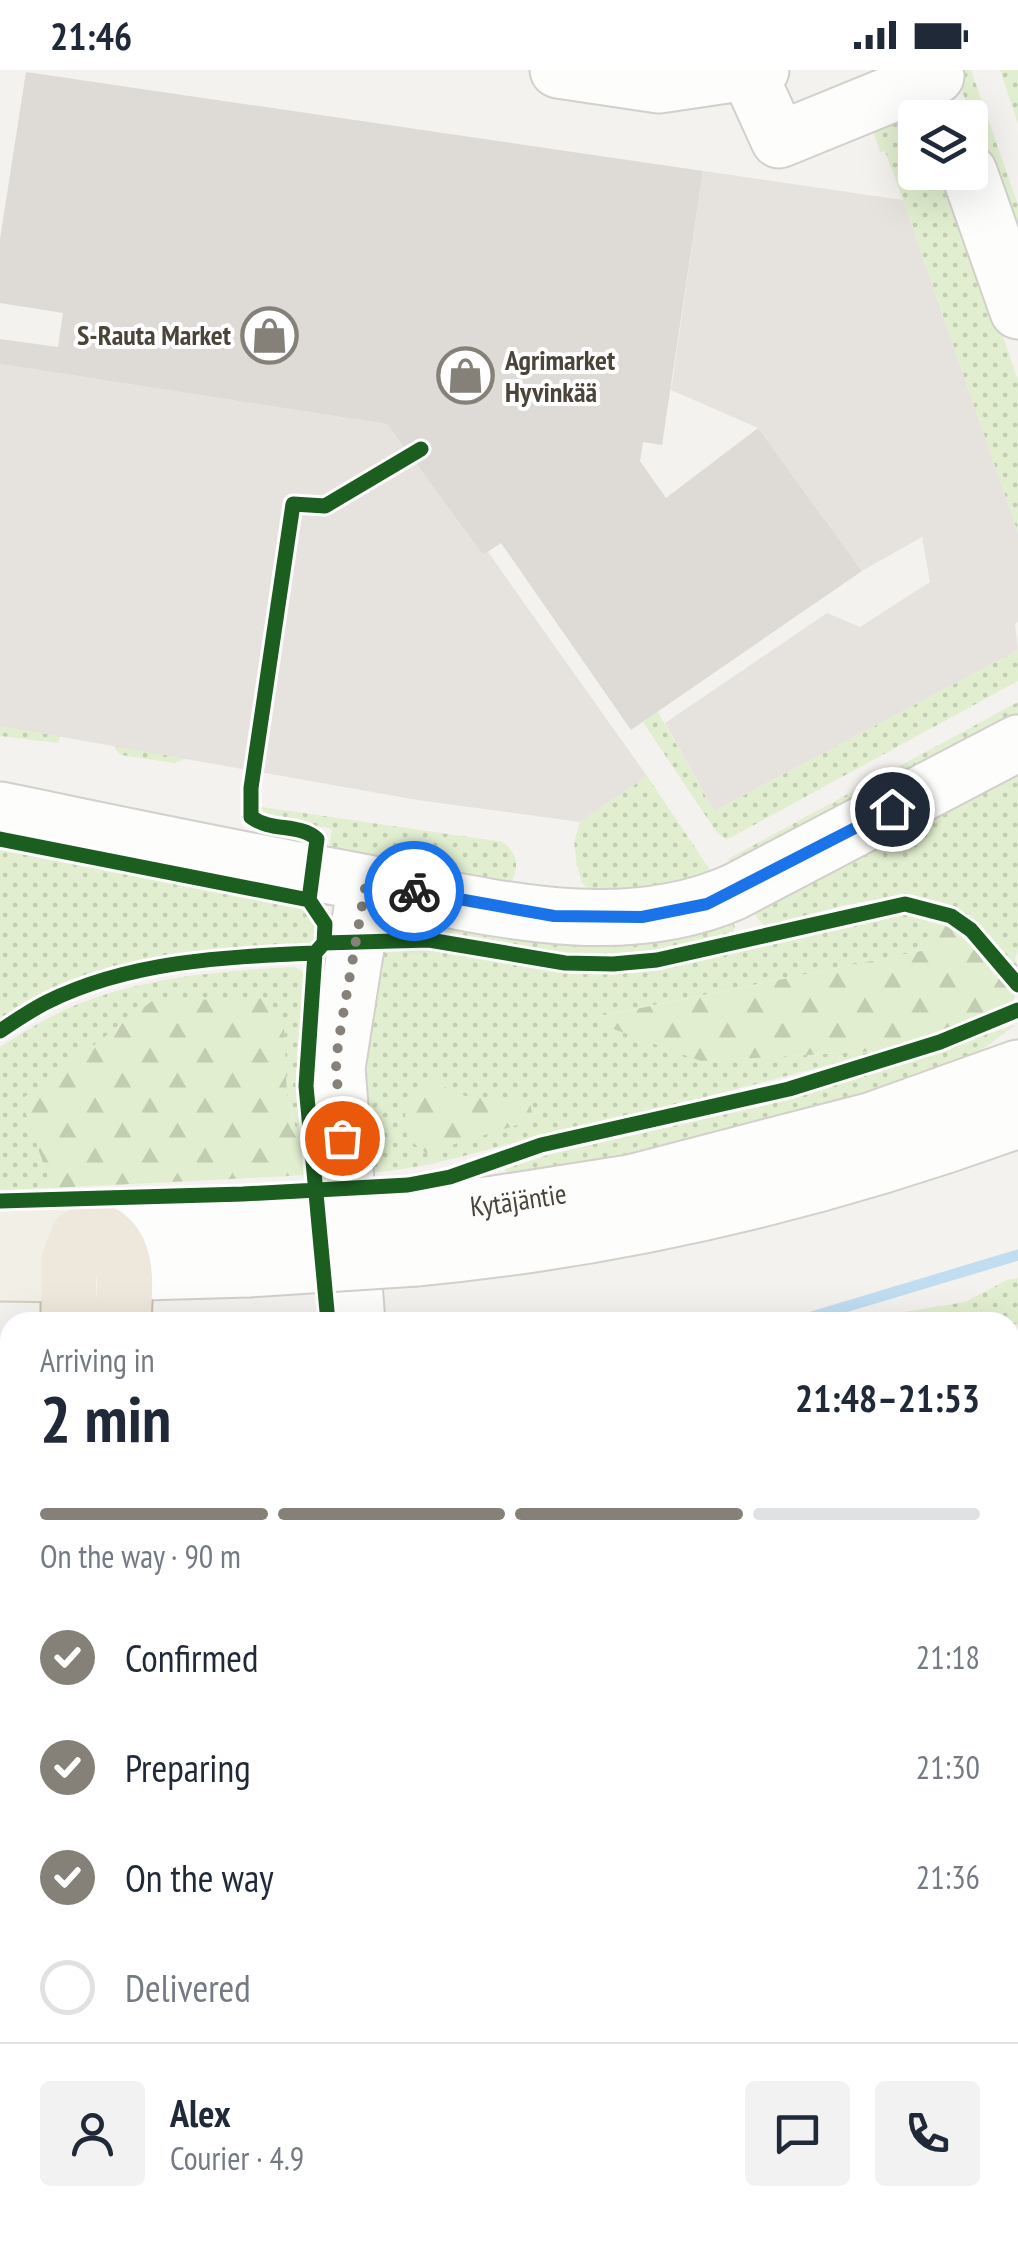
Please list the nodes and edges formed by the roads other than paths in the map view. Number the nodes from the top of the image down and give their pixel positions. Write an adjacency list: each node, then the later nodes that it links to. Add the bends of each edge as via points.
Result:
1 (558, 70): 2 (street, via 659,85)
2 (755, 72): 3 (street, via 779,140)
3 (940, 88)
4 (976, 190): 5 (street)
5 (1018, 312)
6 (1018, 743): 8 (street, via 707,904 642,917 554,916)
7 (0, 810): 8 (street)
8 (366, 883): 15 (street, via 336,1068)
9 (1018, 1068): 12 (street, Kytäjäntie, via 872,1120 630,1183 495,1204)
10 (1018, 1120): 12 (street, Kytäjäntie, via 884,1168 605,1235)
11 (0, 1231): 14 (main road, Kytäjäntie)
12 (413, 1236): 14 (street, Kytäjäntie, bridge, via 246,1246)
13 (0, 1273): 14 (main road, Kytäjäntie)
14 (96, 1284)
15 (356, 1312)

